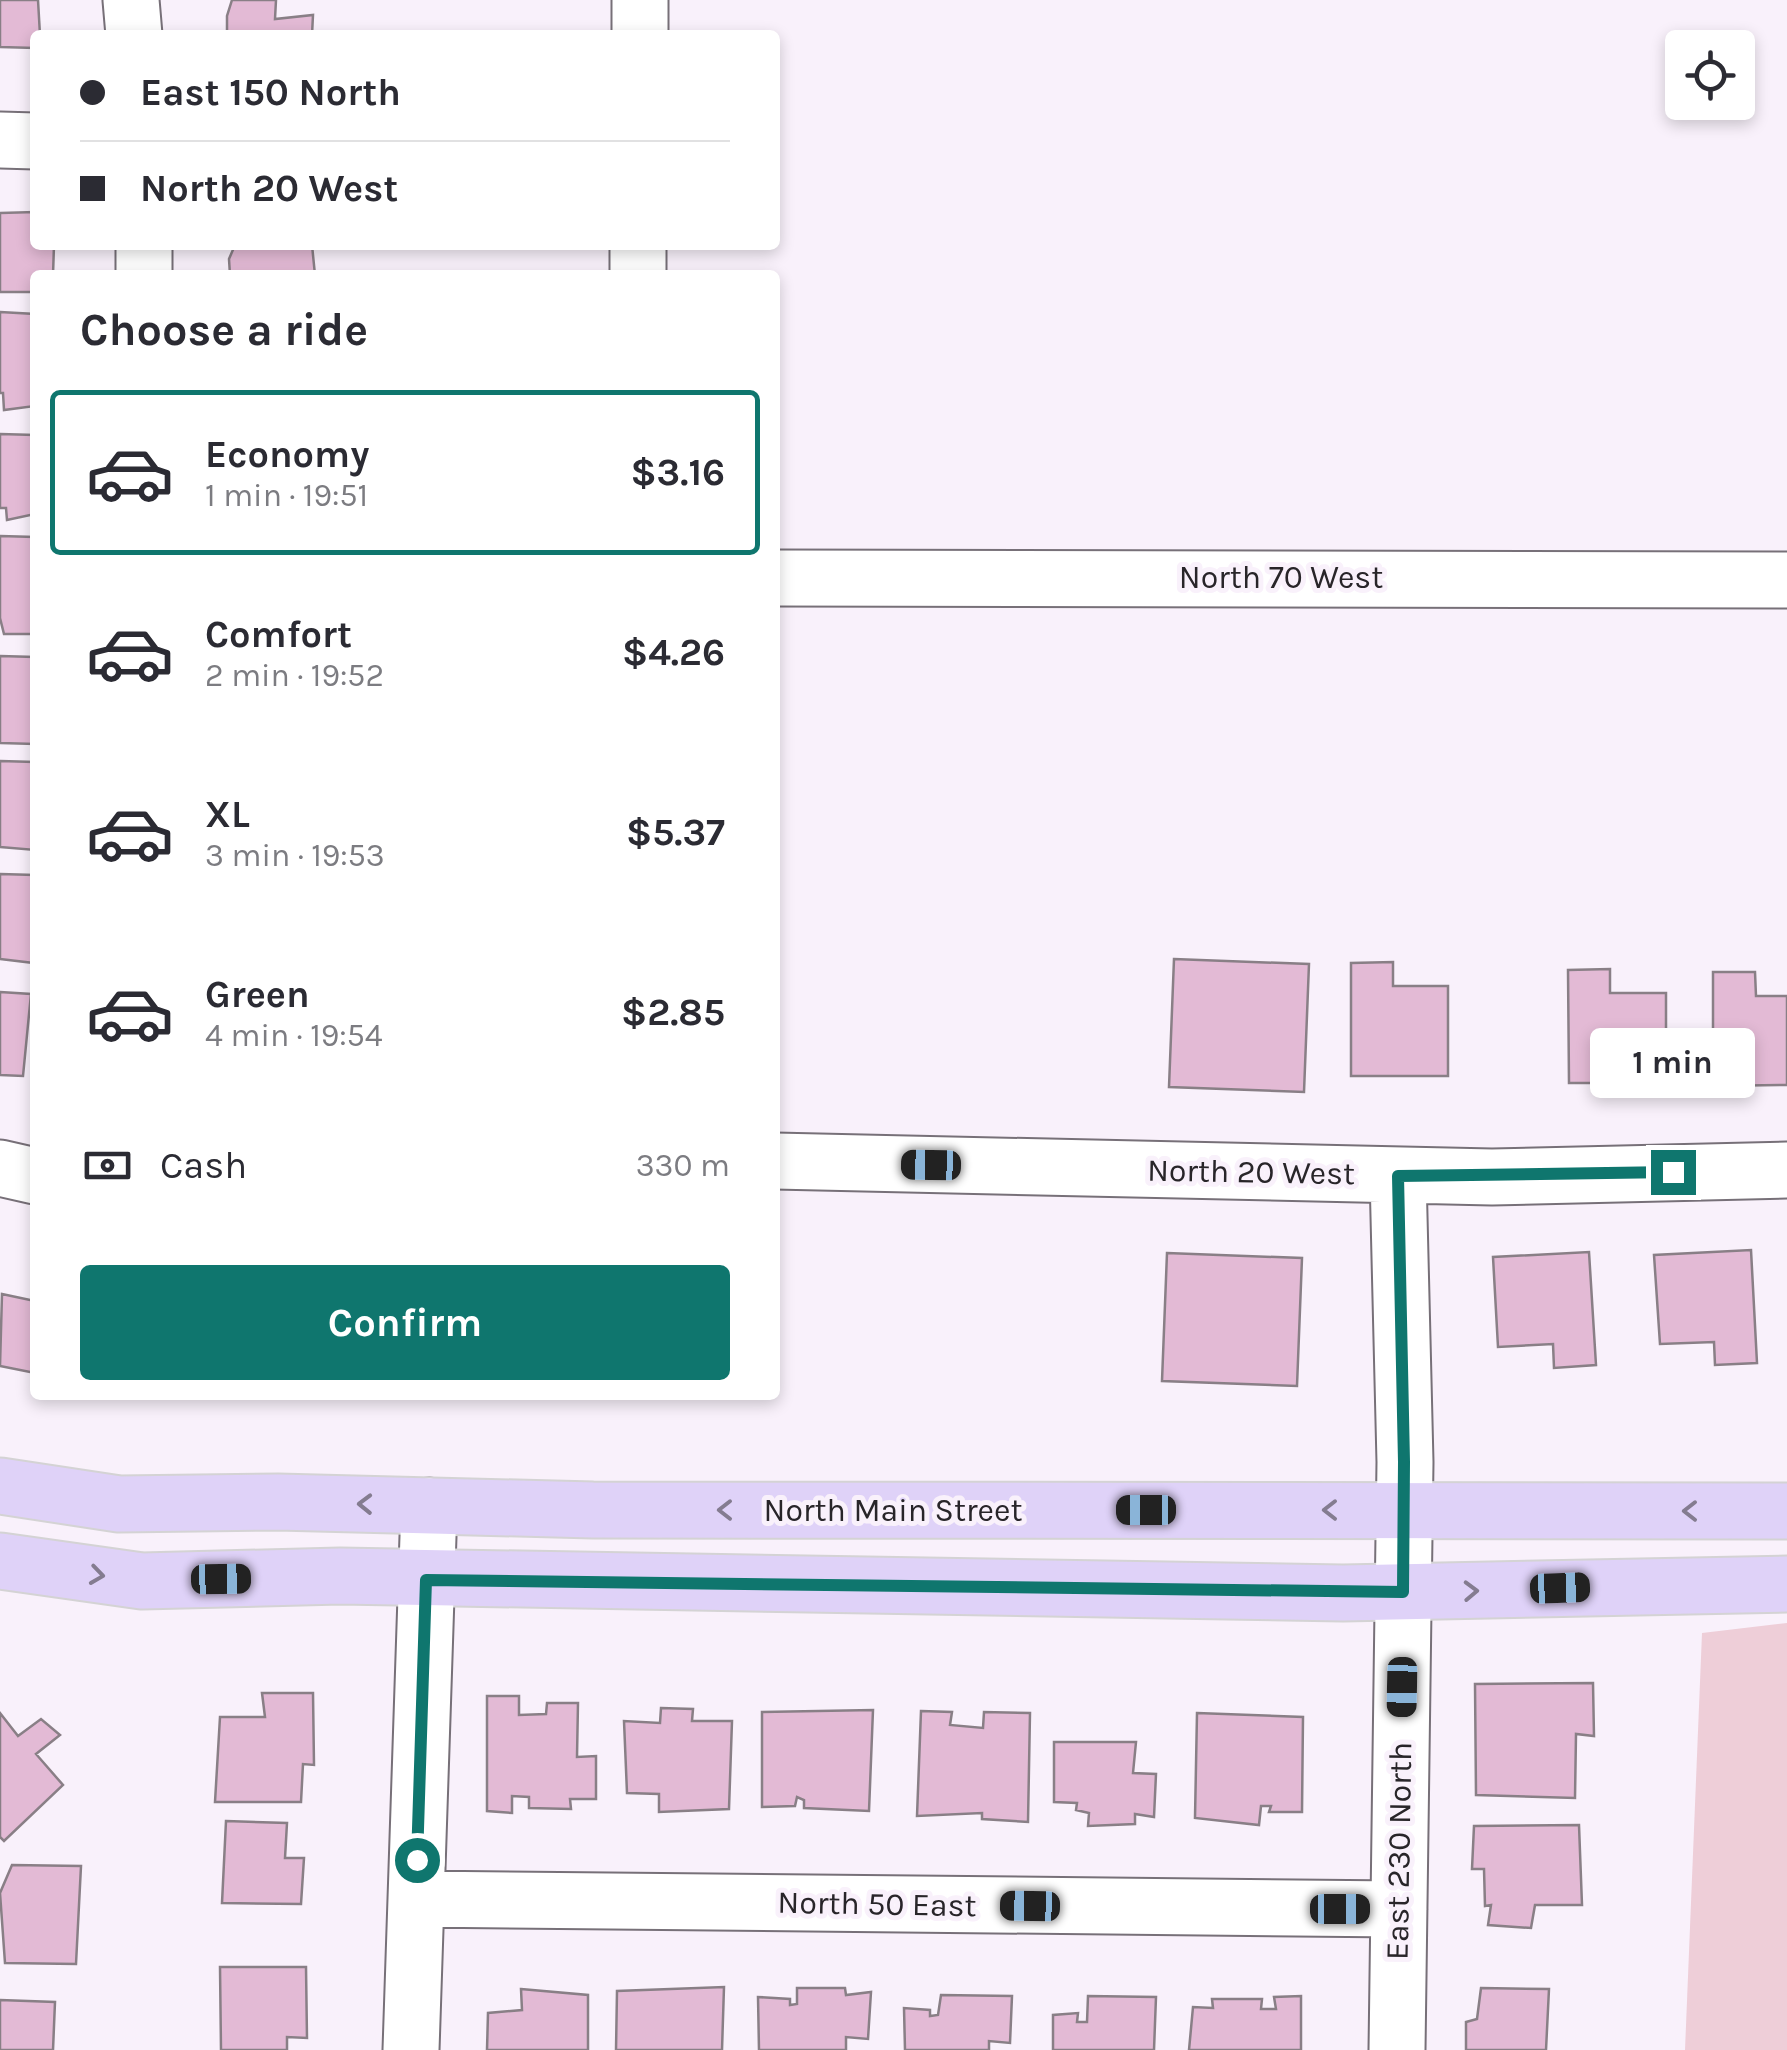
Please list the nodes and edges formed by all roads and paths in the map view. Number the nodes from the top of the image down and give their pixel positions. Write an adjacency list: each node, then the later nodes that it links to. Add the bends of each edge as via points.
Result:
1 (131, 0): 3 (street)
2 (640, 0): 4 (street)
3 (134, 30)
4 (640, 30)
5 (0, 140): 6 (street)
6 (30, 141)
7 (780, 578): 8 (street, North 70 West)
8 (1787, 580)
9 (780, 1161): 13 (street, North 20 West)
10 (0, 1168): 12 (street)
11 (1787, 1170): 13 (street, North 20 West)
12 (30, 1175)
13 (1398, 1176): 16 (street, East 230 North)
14 (0, 1486): 15 (main road, North Main Street, one-way to 14, via 119,1504)
15 (429, 1506): 16 (main road, North Main Street, one-way to 15); 19 (street)
16 (1404, 1510): 17 (main road, North Main Street, one-way to 16); 21 (street, East 230 North)
17 (1787, 1511)
18 (0, 1562): 19 (main road, one-way to 19, via 142,1581)
19 (426, 1580): 21 (main road); 22 (street)
20 (1787, 1584): 21 (main road, one-way to 20)
21 (1403, 1592): 23 (street, East 230 North)
22 (416, 1898): 23 (street, North 50 East); 24 (street)
23 (1399, 1910): 25 (street, East 230 North)
24 (411, 2050)
25 (1397, 2050)

